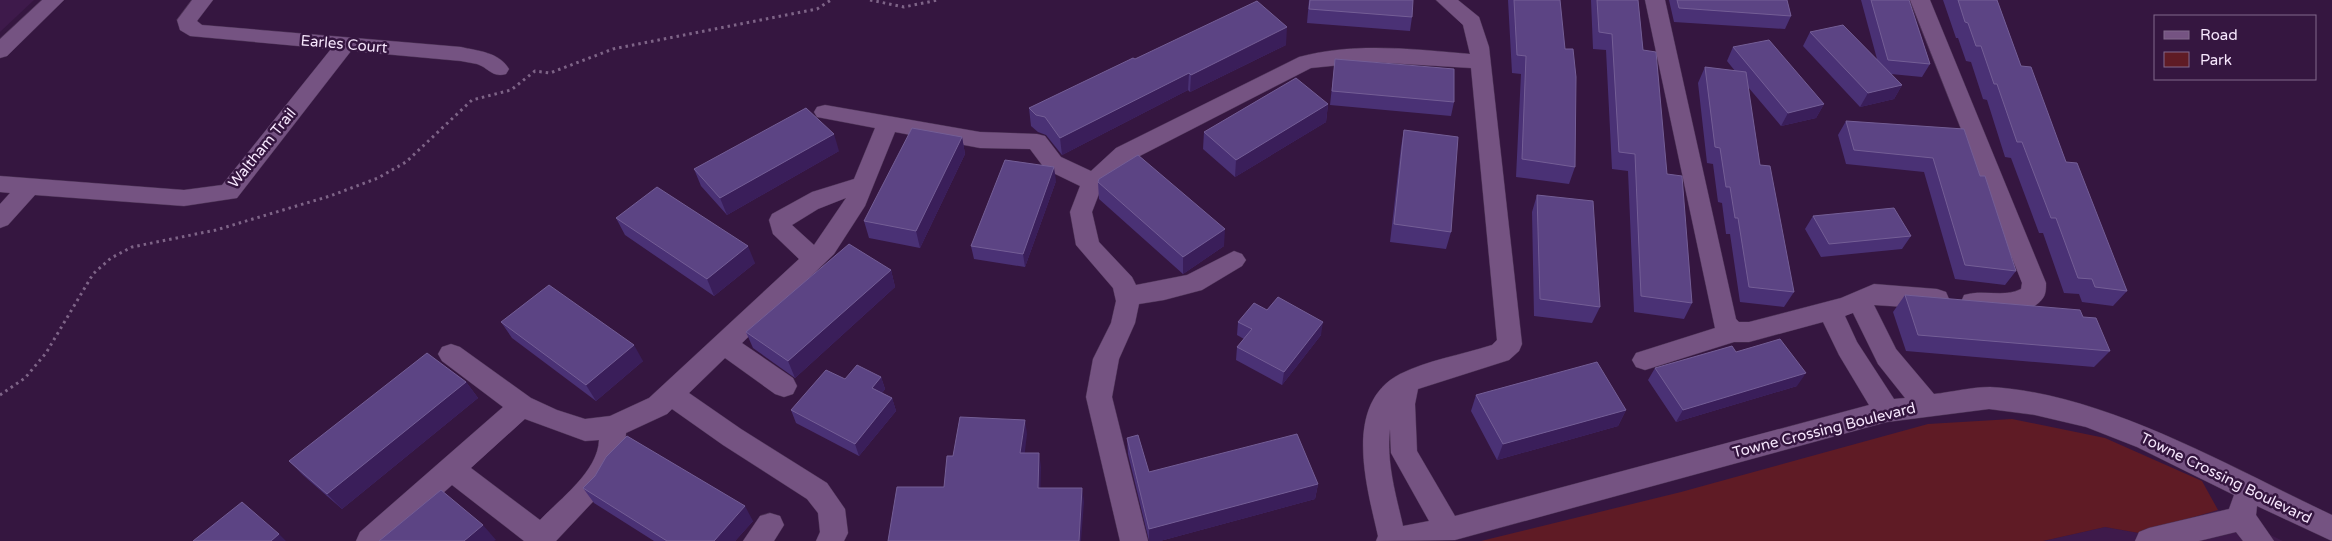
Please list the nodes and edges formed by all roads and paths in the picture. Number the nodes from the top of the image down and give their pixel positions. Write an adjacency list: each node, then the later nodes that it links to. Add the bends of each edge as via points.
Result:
1 (54, 0): 10 (street)
2 (203, 0): 9 (street, Earles Court, via 191,13 187,25 197,31)
3 (831, 0): 32 (path, via 817,9 613,49 550,73 536,71 511,90 472,100 406,162 378,178 216,230 132,247 111,258 93,274 46,353 24,378)
4 (870, 0): 5 (path, via 895,8)
5 (938, 0)
6 (1655, 0): 25 (street, via 1725,324)
7 (1920, 0): 23 (street, via 2034,283 2033,294 2014,304 1874,294)
8 (1451, 1): 11 (street, via 1472,22 1479,47)
9 (346, 44): 12 (street, Earles Court, via 476,56); 18 (street, Waltham Trail, via 228,192 184,198)
10 (0, 51)
11 (1479, 62): 15 (street, via 1361,54 1306,62 1124,154); 29 (street, via 1510,344 1500,353)
12 (500, 69)
13 (825, 112): 14 (street)
14 (888, 122): 15 (street, via 990,142 1023,139 1037,142 1053,163); 17 (street)
15 (1093, 182): 22 (street, via 1081,212 1088,245 1124,284)
16 (0, 184): 18 (street, Waltham Trail)
17 (864, 185): 20 (street, via 840,229); 20 (street, via 839,190 801,206 780,220 781,228)
18 (30, 186): 19 (street)
19 (0, 218)
20 (813, 259): 26 (street)
21 (1234, 260): 22 (street, via 1194,283)
22 (1127, 296): 47 (street, via 1124,323 1106,359 1099,397)
23 (1860, 301): 24 (street); 33 (street, via 1868,323 1896,372)
24 (1830, 311): 25 (street, via 1748,332); 35 (street, via 1848,348)
25 (1734, 332): 28 (street)
26 (723, 344): 30 (street); 31 (street)
27 (451, 354): 34 (street)
28 (1645, 360)
29 (1406, 382): 37 (street, via 1402,404); 38 (street, via 1390,394 1376,421)
30 (784, 386)
31 (671, 394): 36 (street, via 658,406); 46 (street, via 817,491 831,509 834,532)
32 (0, 395)
33 (1927, 404): 35 (street, Towne Crossing Boulevard); 40 (street, Towne Crossing Boulevard, via 1989,398 2036,404 2088,417 2146,439)
34 (522, 406): 36 (street, via 585,430); 39 (street)
35 (1887, 411): 42 (street, Towne Crossing Boulevard)
36 (613, 428): 44 (street, via 612,453 594,482)
37 (1404, 453): 38 (street); 42 (street)
38 (1377, 458): 48 (street)
39 (451, 469): 44 (street); 45 (street)
40 (2247, 488): 41 (street); 43 (street, Towne Crossing Boulevard)
41 (2242, 518): 49 (street); 50 (street)
42 (1448, 529): 48 (street, Towne Crossing Boulevard)
43 (2332, 529)
44 (540, 539)
45 (370, 541)
46 (830, 541)
47 (1134, 541)
48 (1391, 541)
49 (2150, 541)
50 (2260, 541)

